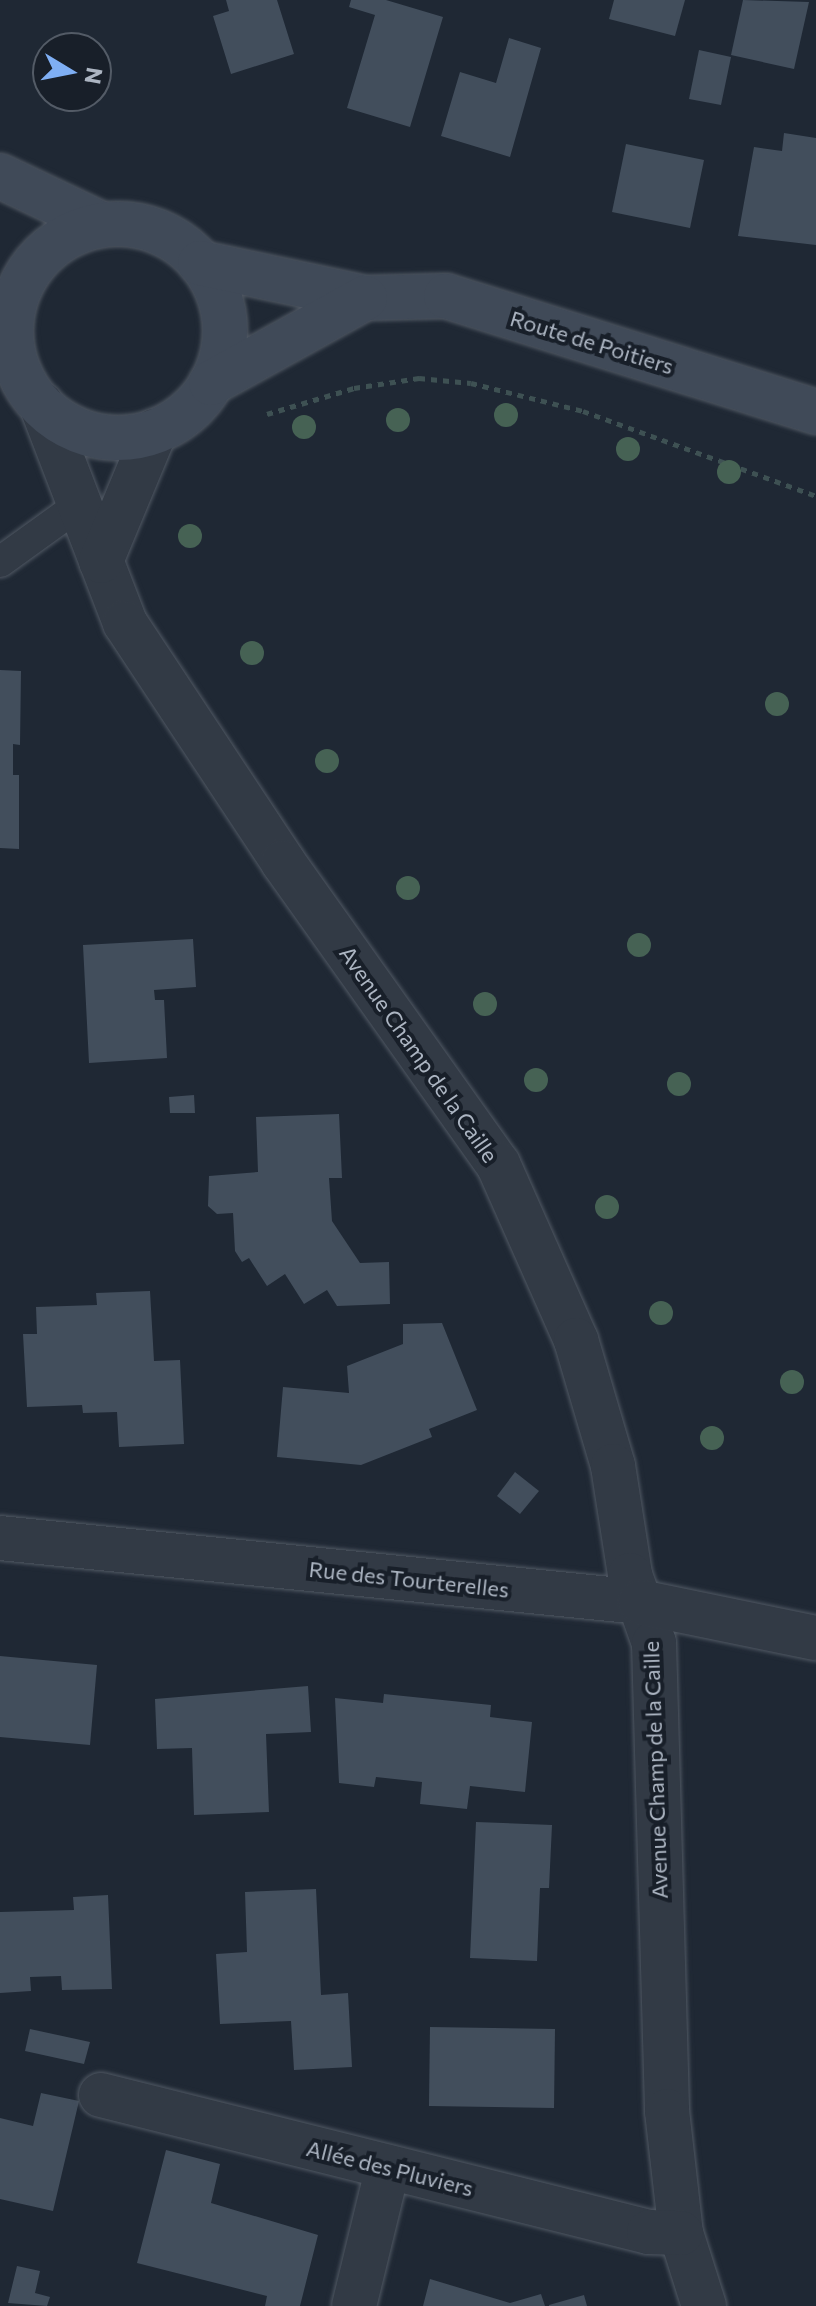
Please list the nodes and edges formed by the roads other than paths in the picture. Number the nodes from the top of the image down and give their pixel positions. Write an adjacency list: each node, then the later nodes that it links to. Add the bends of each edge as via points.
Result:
1 (0, 176): 2 (street)
2 (101, 224): 3 (street, via 145,226 185,246); 4 (street, via 63,238)
3 (200, 263): 5 (street, Route de Poitiers); 6 (street, via 211,276 225,314 223,357)
4 (7, 287): 7 (street, via 12,349 26,387)
5 (365, 298): 6 (street, Route de Poitiers); 8 (street, Route de Poitiers, via 446,296)
6 (211, 383): 9 (street, via 205,397 185,415)
7 (41, 404): 9 (street, via 55,418 92,437 138,438); 10 (street, Avenue Champ de la Caille)
8 (816, 412)
9 (155, 431): 11 (street)
10 (79, 505): 11 (street, Avenue Champ de la Caille); 12 (lane)
11 (101, 561): 14 (street, Avenue Champ de la Caille, via 125,623 283,862 498,1164 576,1340 613,1466 630,1575)
12 (0, 562)
13 (0, 1538): 14 (street, Rue des Tourterelles)
14 (640, 1602): 15 (street, Rue des Tourterelles); 18 (street, Avenue Champ de la Caille, via 654,1643 667,2111)
15 (816, 1638)
16 (101, 2095): 17 (street, Allée des Pluviers)
17 (388, 2167): 18 (street, Allée des Pluviers, via 649,2232); 19 (street)
18 (681, 2233): 20 (street, Avenue Champ de la Caille)
19 (354, 2306)
20 (704, 2306)

